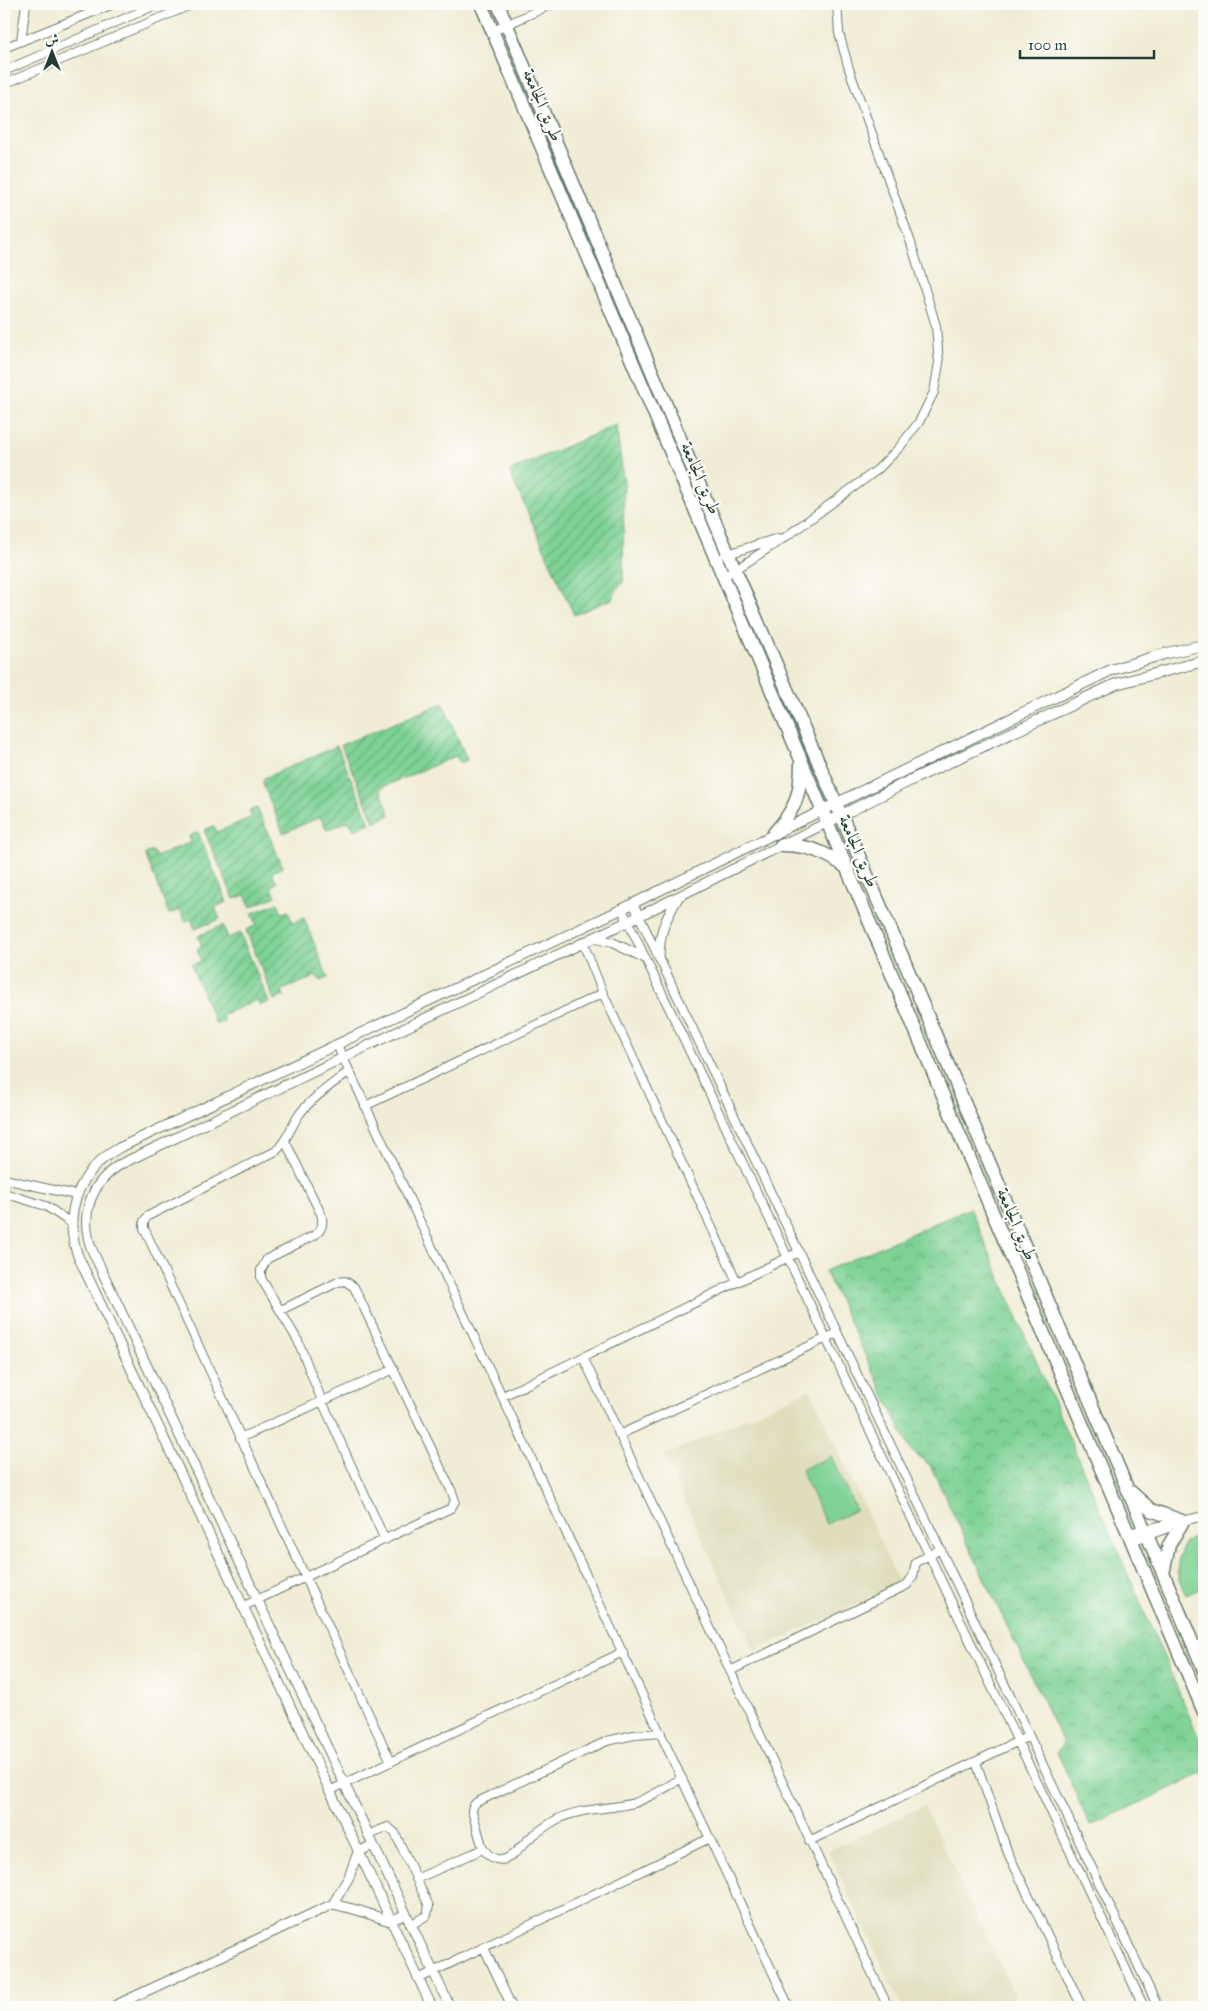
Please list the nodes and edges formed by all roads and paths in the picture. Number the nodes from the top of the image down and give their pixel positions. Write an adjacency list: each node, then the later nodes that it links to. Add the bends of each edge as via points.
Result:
1 (26, 4): 11 (street)
2 (113, 4): 11 (street)
3 (158, 4): 13 (street)
4 (192, 4): 14 (street)
5 (481, 4): 10 (highway, طريق الجامعة)
6 (498, 4): 9 (highway, طريق الجامعة)
7 (552, 4): 9 (street)
8 (837, 4): 17 (street, via 839,33 849,69 911,243 936,326 939,363 934,392 919,422 899,448 869,475)
9 (506, 25): 10 (street); 15 (highway, طريق الجامعة)
10 (493, 32): 16 (highway, طريق الجامعة)
11 (21, 41): 12 (street)
12 (4, 48)
13 (4, 71)
14 (4, 84)
15 (570, 176): 16 (highway); 18 (highway, طريق الجامعة)
16 (557, 182): 18 (highway, طريق الجامعة)
17 (788, 536): 18 (street); 19 (street)
18 (723, 556): 19 (highway, طريق الجامعة)
19 (730, 572): 22 (highway, طريق الجامعة); 23 (highway, طريق الجامعة)
20 (1204, 645): 23 (main road, via 1111,670)
21 (1204, 661): 25 (main road, via 1116,684)
22 (801, 759): 24 (highway, طريق الجامعة); 27 (highway, via 801,780 794,806)
23 (836, 803): 24 (main road); 25 (highway, طريق الجامعة)
24 (823, 810): 26 (highway, طريق الجامعة); 27 (street)
25 (842, 815): 26 (main road); 37 (highway, طريق الجامعة)
26 (828, 822): 28 (street); 29 (highway, طريق الجامعة)
27 (774, 833): 31 (street)
28 (781, 845): 29 (highway, via 816,850); 30 (street)
29 (848, 869): 40 (highway, طريق الجامعة)
30 (679, 896): 33 (street); 39 (street, via 663,925)
31 (633, 904): 32 (street); 33 (street)
32 (622, 909): 34 (street); 42 (street)
33 (639, 916): 34 (street); 39 (street)
34 (627, 921): 35 (street); 38 (street)
35 (593, 938): 36 (street); 38 (street, via 611,942)
36 (582, 943): 41 (street); 43 (street)
37 (902, 956): 40 (highway); 52 (highway, طريق الجامعة)
38 (645, 958): 57 (street)
39 (659, 958): 56 (street)
40 (888, 963): 55 (highway, طريق الجامعة)
41 (603, 993): 45 (street); 58 (street)
42 (336, 1045): 43 (street); 47 (street, via 120,1148)
43 (342, 1057): 44 (street); 49 (street, via 121,1164)
44 (349, 1071): 45 (street); 46 (street, via 306,1106)
45 (365, 1106): 64 (street)
46 (285, 1141): 59 (street, via 323,1222 315,1236 270,1257 262,1266 261,1278); 67 (street, via 270,1155 148,1216 144,1221 144,1228)
47 (90, 1171): 49 (street); 51 (street)
48 (4, 1180): 51 (street)
49 (101, 1181): 54 (street, via 90,1199)
50 (4, 1193): 53 (street, via 46,1206)
51 (76, 1196): 53 (street)
52 (1012, 1218): 55 (highway); 68 (highway, طريق الجامعة)
53 (71, 1223): 54 (street); 79 (street, via 78,1256)
54 (86, 1223): 78 (street, via 92,1250)
55 (998, 1224): 72 (highway, طريق الجامعة)
56 (799, 1252): 57 (street); 60 (street)
57 (788, 1258): 58 (street); 61 (street)
58 (737, 1282): 62 (street)
59 (281, 1310): 63 (street, via 334,1283 349,1282 356,1290); 65 (street, via 304,1354)
60 (837, 1332): 61 (street); 74 (street)
61 (826, 1338): 66 (street); 75 (street)
62 (583, 1357): 64 (street); 66 (street)
63 (394, 1369): 65 (street); 73 (street, via 455,1501 450,1508)
64 (502, 1396): 80 (street)
65 (322, 1401): 67 (street); 73 (street)
66 (619, 1435): 82 (street)
67 (240, 1438): 77 (street)
68 (1127, 1489): 70 (highway, via 1151,1510); 71 (highway, طريق الجامعة)
69 (1204, 1516): 70 (street)
70 (1186, 1521): 71 (street); 76 (highway, via 1169,1546)
71 (1146, 1533): 72 (street); 76 (highway, طريق الجامعة)
72 (1130, 1537): 83 (highway, طريق الجامعة)
73 (385, 1540): 77 (street)
74 (941, 1549): 75 (street); 85 (street)
75 (929, 1555): 82 (street, via 916,1562 907,1585); 86 (street)
76 (1163, 1574): 81 (highway, طريق الجامعة)
77 (306, 1577): 78 (street); 87 (street)
78 (257, 1600): 79 (street); 90 (street)
79 (242, 1607): 91 (street)
80 (623, 1652): 84 (street); 87 (street)
81 (1204, 1670)
82 (730, 1671): 94 (street)
83 (1204, 1712)
84 (661, 1733): 89 (street); 96 (street, via 634,1734 608,1741 477,1802 472,1811)
85 (1029, 1736): 86 (street); 114 (street)
86 (1018, 1742): 88 (street); 113 (street)
87 (391, 1762): 90 (street)
88 (976, 1762): 94 (street); 112 (street, via 1008,1853)
89 (682, 1778): 93 (street); 96 (street, via 634,1803 576,1812 558,1819 542,1828 510,1858 491,1859)
90 (344, 1784): 91 (street); 92 (street)
91 (329, 1791): 97 (street)
92 (368, 1835): 95 (street); 98 (street, via 383,1828 392,1829)
93 (710, 1838): 103 (street); 110 (street)
94 (810, 1841): 111 (street)
95 (373, 1845): 97 (street); 100 (street)
96 (483, 1849): 98 (street)
97 (358, 1852): 99 (street, via 350,1877); 101 (street)
98 (416, 1879): 102 (street, via 429,1911 424,1919)
99 (333, 1904): 101 (street); 106 (street)
100 (406, 1914): 101 (street); 102 (street)
101 (390, 1921): 105 (street)
102 (411, 1925): 104 (street)
103 (484, 1948): 104 (street); 109 (street)
104 (433, 1972): 105 (street); 108 (street)
105 (418, 1979): 107 (street)
106 (112, 2007)
107 (432, 2007)
108 (450, 2007)
109 (512, 2007)
110 (789, 2007)
111 (888, 2007)
112 (1082, 2007)
113 (1144, 2007)
114 (1158, 2007)

